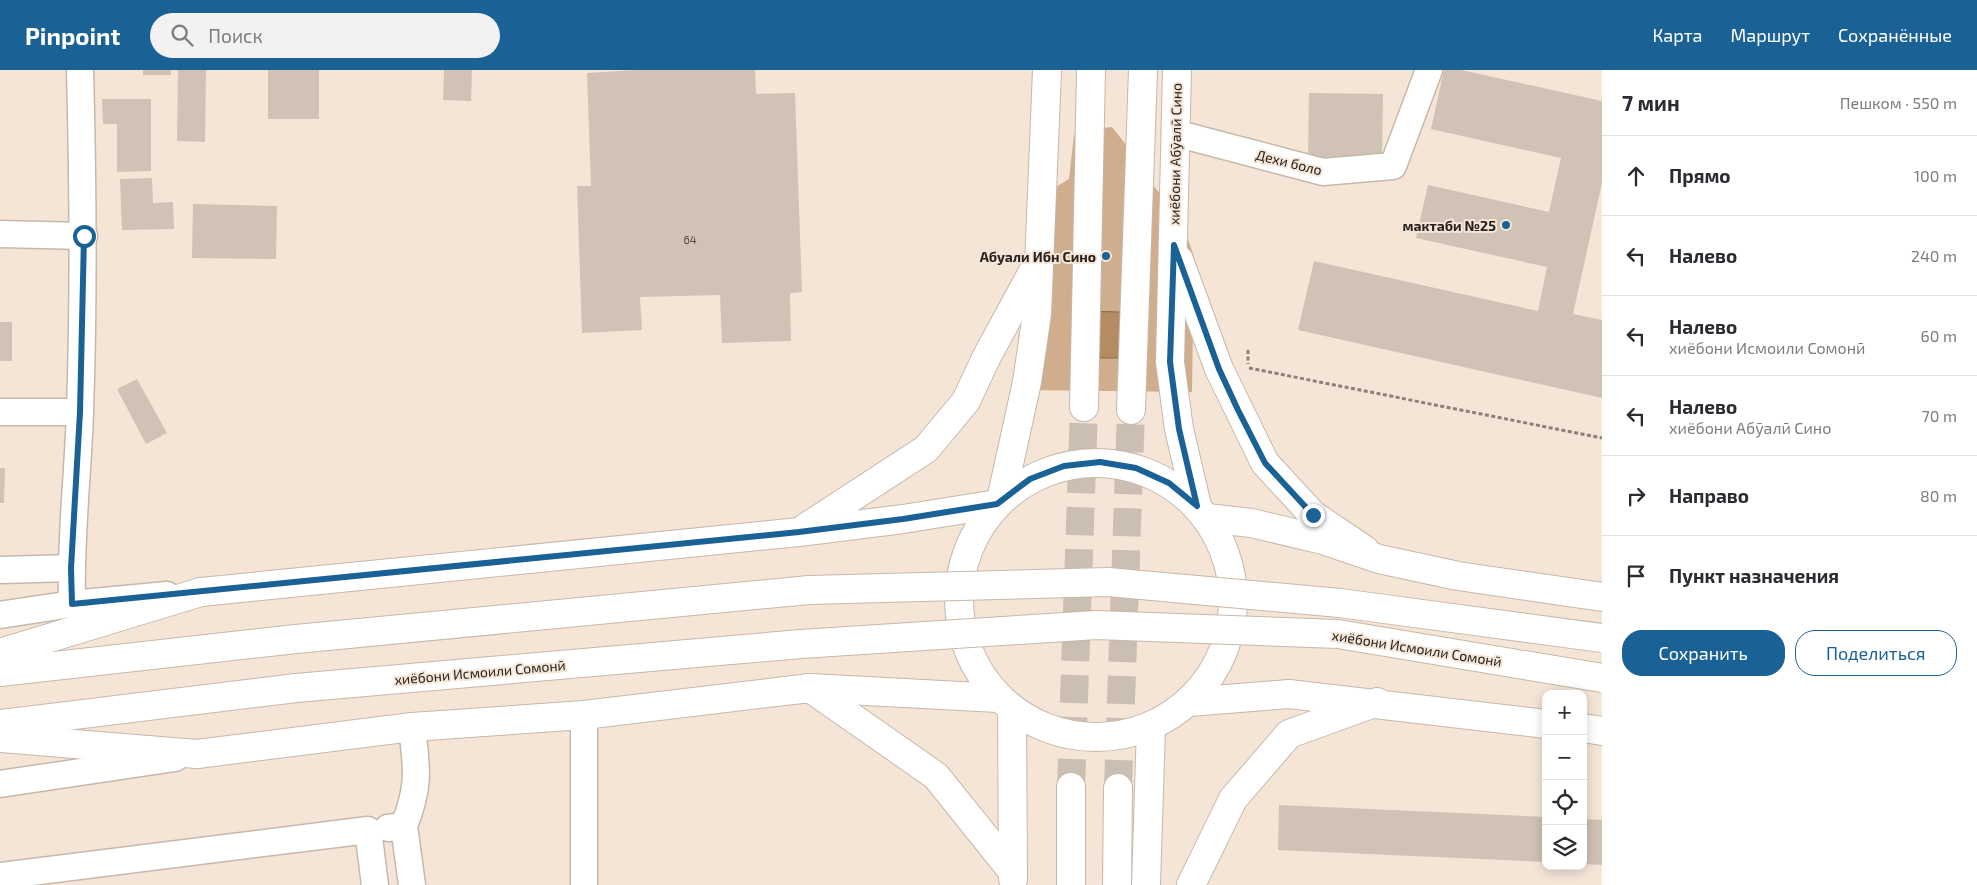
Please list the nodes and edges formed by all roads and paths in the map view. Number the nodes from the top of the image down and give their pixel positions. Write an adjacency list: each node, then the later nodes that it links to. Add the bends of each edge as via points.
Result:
1 (80, 70): 9 (street)
2 (1046, 70): 11 (main road)
3 (1091, 70): 15 (main road)
4 (1143, 70): 16 (main road)
5 (1177, 70): 7 (main road, хиёбони Абӯалӣ Сино)
6 (1429, 70): 7 (street, Дехи боло, via 1393,166 1323,172)
7 (1175, 133): 10 (main road, хиёбони Абӯалӣ Сино)
8 (0, 234): 9 (street)
9 (84, 236): 18 (street)
10 (1174, 245): 21 (main road, хиёбони Абӯалӣ Сино, via 1170,362 1179,429); 23 (main road, via 1219,369 1265,463 1313,515)
11 (1041, 258): 20 (main road, via 1038,314 1028,382); 22 (main road, via 966,401 926,449)
12 (1248, 350): 13 (path)
13 (1248, 368): 14 (path); 19 (path)
14 (1249, 376)
15 (1084, 408)
16 (1131, 410)
17 (0, 412): 18 (street)
18 (80, 412): 24 (street)
19 (1602, 438)
20 (999, 502): 21 (main road, via 1030,479 1064,466 1100,462 1136,468 1169,483); 22 (main road, via 903,519); 37 (main road, via 975,532 962,566 957,601 962,637 976,670)
21 (1202, 512): 23 (main road, via 1323,540); 35 (main road, via 1226,554 1234,593 1230,633 1218,663)
22 (799, 532): 26 (main road)
23 (1378, 559): 27 (main road, via 1458,576)
24 (71, 568): 25 (street); 28 (street)
25 (0, 570)
26 (200, 592): 28 (street); 31 (main road)
27 (1602, 597)
28 (72, 604): 29 (street)
29 (0, 615)
30 (1602, 638): 32 (main road, bridge, via 1340,603 1108,582 809,590 296,639)
31 (0, 654)
32 (0, 672)
33 (1602, 678): 40 (main road, хиёбони Исмоили Сомонӣ, bridge, via 1338,634 1096,625 801,644 296,688)
34 (810, 688): 37 (main road); 38 (main road); 53 (main road, via 936,776)
35 (1189, 702): 36 (main road, via 1288,694); 41 (main road)
36 (1377, 702): 39 (main road); 60 (main road, via 1289,734 1233,799)
37 (1005, 704): 41 (main road, via 1044,728 1079,737 1116,737); 53 (main road)
38 (584, 715): 42 (main road); 56 (street)
39 (1542, 723)
40 (0, 724)
41 (1151, 726): 59 (main road)
42 (412, 727): 46 (main road); 50 (street, via 418,772 415,798)
43 (1587, 729): 44 (main road)
44 (1602, 731)
45 (0, 738): 46 (main road)
46 (197, 754): 47 (street)
47 (0, 784)
48 (1071, 787): 57 (main road)
49 (1118, 788): 58 (main road)
50 (404, 826): 51 (street); 55 (street)
51 (368, 830): 52 (street); 54 (street)
52 (0, 876)
53 (1013, 879)
54 (375, 885)
55 (412, 885)
56 (584, 885)
57 (1071, 885)
58 (1117, 885)
59 (1146, 885)
60 (1190, 885)

